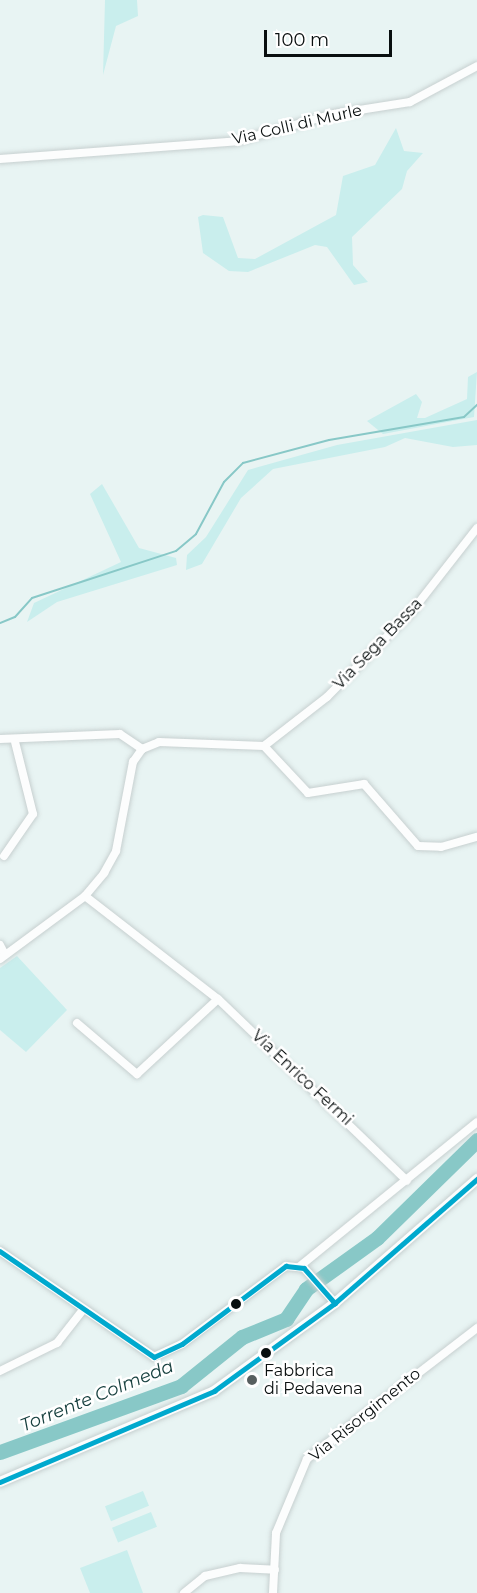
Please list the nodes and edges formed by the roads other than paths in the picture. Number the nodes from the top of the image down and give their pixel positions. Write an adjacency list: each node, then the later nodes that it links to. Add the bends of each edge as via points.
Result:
1 (477, 66): 2 (street, Via Colli di Murle, via 410,102 334,114 237,141)
2 (0, 159)
3 (477, 528): 6 (street, Via Sega Bassa, via 413,610 327,697)
4 (0, 739): 5 (street)
5 (15, 742): 7 (street, via 120,734); 9 (street, via 33,814)
6 (264, 746): 7 (street, via 202,741); 8 (street, via 308,792 364,784 417,846 441,847)
7 (142, 749): 10 (street, via 129,773 116,851)
8 (477, 837)
9 (4, 856)
10 (85, 896): 12 (street); 13 (street, Via Enrico Fermi)
11 (0, 945): 12 (street)
12 (2, 957)
13 (218, 999): 14 (street, via 137,1074); 17 (street, Via Enrico Fermi)
14 (78, 1023)
15 (477, 1122): 17 (street)
16 (477, 1179): 20 (main road)
17 (407, 1181): 19 (street)
18 (0, 1251): 21 (street)
19 (303, 1268): 20 (street); 21 (street, via 279,1270 158,1357)
20 (335, 1303): 24 (main road, via 191,1404)
21 (82, 1311): 23 (street, via 57,1343)
22 (477, 1328): 25 (street, Via Risorgimento, via 308,1459 276,1533)
23 (0, 1371)
24 (0, 1482)
25 (274, 1569): 26 (street, via 240,1568 205,1576); 27 (street, Via Risorgimento)
26 (184, 1593)
27 (273, 1593)

